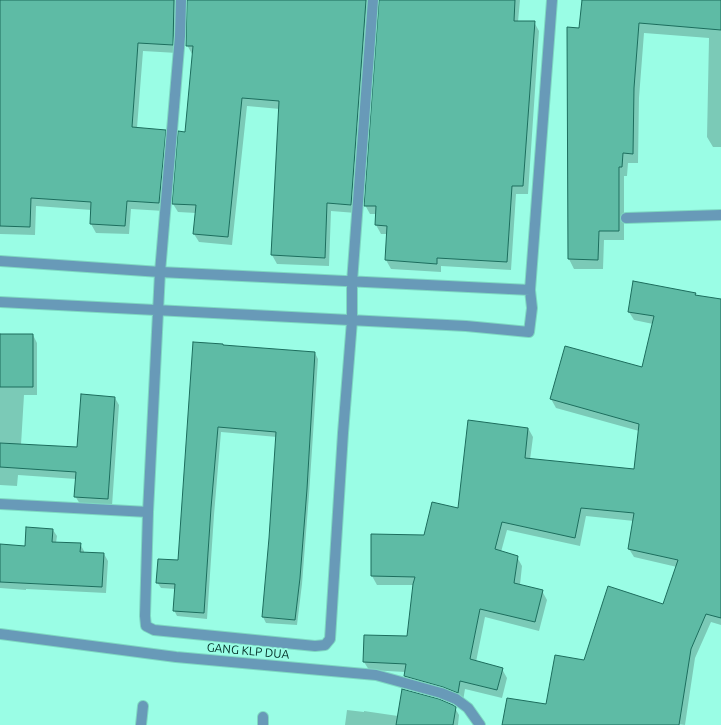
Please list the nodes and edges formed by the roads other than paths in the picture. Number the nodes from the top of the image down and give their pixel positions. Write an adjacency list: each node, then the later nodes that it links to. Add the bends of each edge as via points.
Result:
1 (181, 0): 7 (street)
2 (373, 0): 8 (street)
3 (552, 0): 9 (street)
4 (721, 215): 5 (street)
5 (626, 218)
6 (0, 261): 7 (street)
7 (160, 272): 8 (street); 11 (street)
8 (352, 282): 9 (street); 12 (street)
9 (530, 290): 12 (street, via 532,308 529,332 466,326)
10 (0, 302): 11 (street)
11 (158, 310): 12 (street); 14 (street)
12 (352, 321): 14 (street, via 330,639 325,645 154,630 146,626)
13 (0, 504): 14 (street)
14 (148, 512)
15 (0, 634): 18 (street, GANG KLP DUA, via 176,657 376,675 456,699 468,708)
16 (143, 706): 17 (street)
17 (141, 725)
18 (480, 725)

